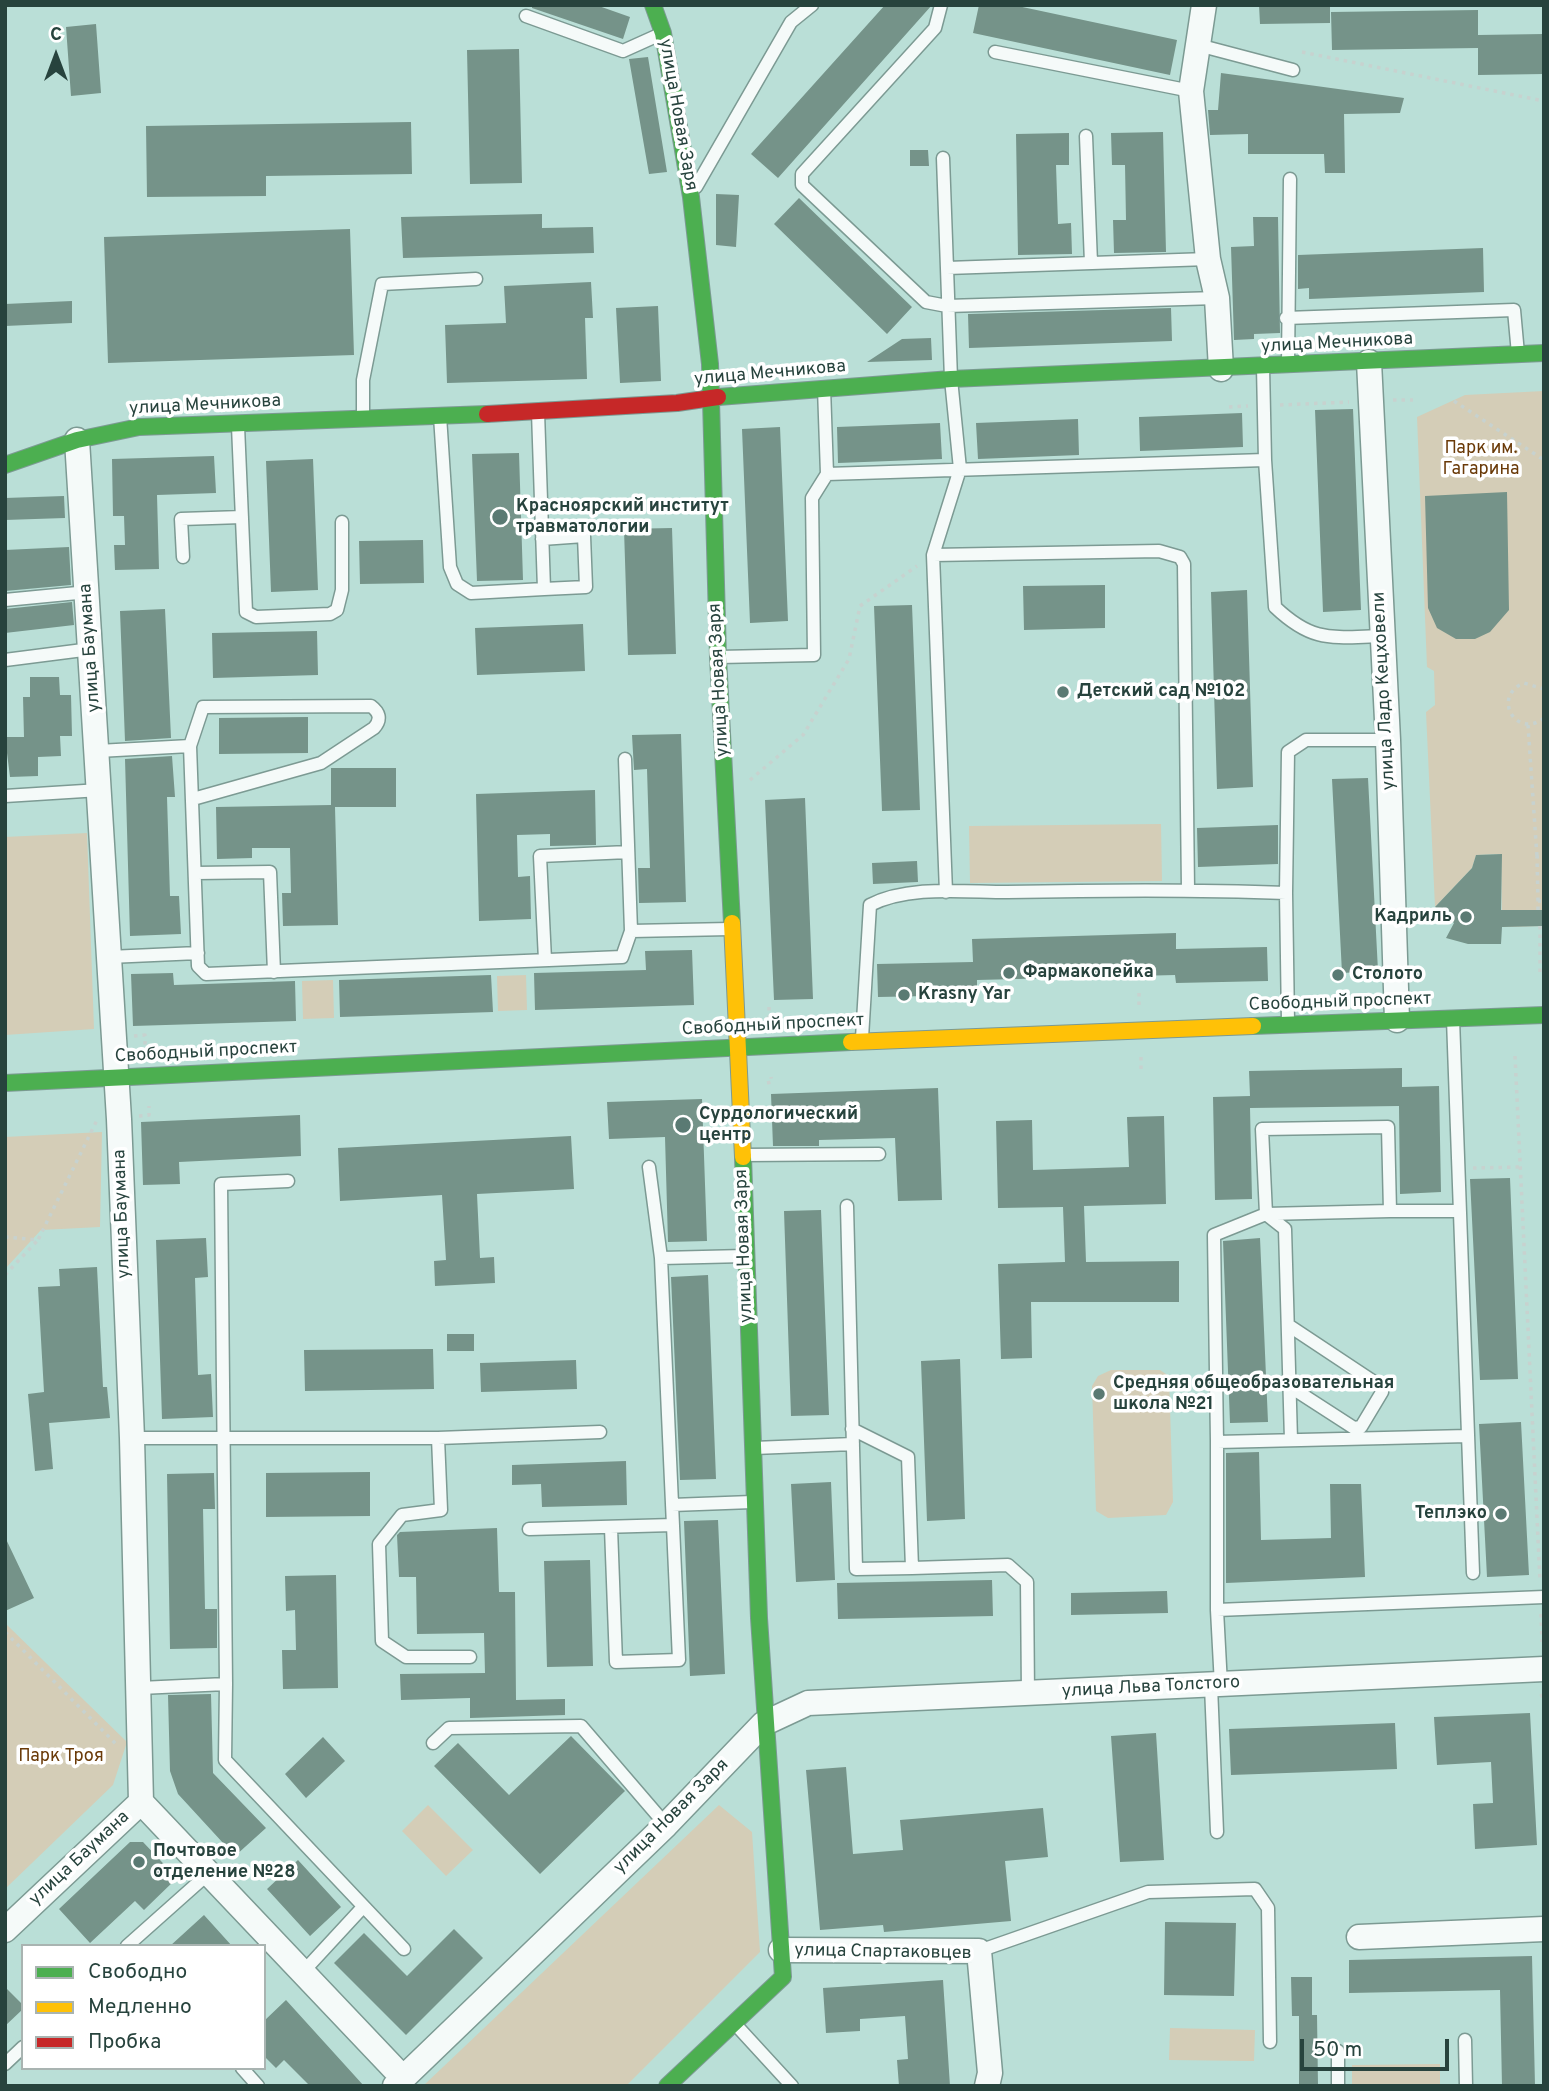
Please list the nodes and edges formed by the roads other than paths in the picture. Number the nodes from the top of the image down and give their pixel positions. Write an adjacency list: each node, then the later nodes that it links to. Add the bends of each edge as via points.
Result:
1 (653, 5): 6 (street, улица Новая Заря)
2 (812, 5): 14 (lane, via 791,22)
3 (941, 5): 20 (lane, via 935,28 802,174 802,185 926,302)
4 (1204, 5): 7 (street)
5 (526, 16): 6 (lane, via 623,51)
6 (663, 33): 14 (street, улица Новая Заря)
7 (1198, 45): 9 (lane); 10 (street)
8 (995, 52): 10 (lane)
9 (1293, 70)
10 (1191, 91): 15 (street)
11 (1086, 136): 16 (lane)
12 (943, 158): 17 (lane)
13 (1290, 178): 21 (lane)
14 (691, 197): 30 (street, улица Новая Заря, via 710,364)
15 (1208, 259): 16 (lane); 19 (street)
16 (1091, 262): 17 (lane)
17 (947, 268): 20 (lane)
18 (476, 279): 33 (lane, via 382,284 363,380)
19 (1217, 298): 20 (lane); 27 (street)
20 (947, 306): 28 (lane)
21 (1286, 318): 23 (lane, via 1514,310); 25 (lane)
22 (1544, 354): 23 (street, улица Мечникова)
23 (1518, 355): 24 (street, улица Мечникова)
24 (1369, 362): 25 (street, улица Мечникова); 48 (street, улица Ладо Кецховели)
25 (1288, 366): 26 (street, улица Мечникова)
26 (1262, 367): 27 (street, улица Мечникова); 36 (lane)
27 (1221, 369): 28 (street, улица Мечникова)
28 (951, 379): 29 (street, улица Мечникова); 38 (lane)
29 (824, 388): 30 (street, улица Мечникова); 39 (lane)
30 (709, 399): 31 (street, улица Мечникова); 50 (street, улица Новая Заря)
31 (538, 412): 32 (street, улица Мечникова); 42 (lane)
32 (440, 416): 33 (street, улица Мечникова); 45 (lane, via 450,567 457,584 471,593)
33 (363, 419): 34 (street, улица Мечникова)
34 (237, 422): 35 (street, улица Мечникова, via 139,427); 40 (lane)
35 (77, 440): 37 (street, улица Мечникова); 46 (street, улица Баумана)
36 (1265, 460): 38 (lane); 48 (lane, via 1275,607 1292,624 1320,637)
37 (5, 465)
38 (960, 469): 39 (lane); 43 (lane)
39 (827, 474): 50 (lane, via 812,498 814,656)
40 (242, 517): 41 (lane, via 244,605 246,612 256,617 337,610 342,590); 44 (lane, via 181,519)
41 (342, 522)
42 (542, 539): 45 (lane); 45 (lane, via 584,536 586,587)
43 (933, 555): 61 (lane, via 1159,551 1180,556 1184,564); 62 (lane)
44 (183, 556)
45 (544, 589)
46 (88, 592): 47 (lane); 49 (street, улица Баумана)
47 (5, 600)
48 (1383, 636): 52 (street, улица Ладо Кецховели)
49 (91, 649): 51 (lane); 54 (street, улица Баумана)
50 (718, 657): 64 (street, улица Новая Заря)
51 (5, 660)
52 (1388, 740): 63 (lane, via 1306,740 1288,752); 72 (street, улица Ладо Кецховели)
53 (190, 746): 54 (lane); 58 (lane); 58 (lane, via 203,707 371,706 379,718 374,727 321,763)
54 (98, 751): 56 (street, улица Баумана)
55 (625, 759): 59 (lane)
56 (100, 790): 57 (lane); 67 (street, улица Баумана)
57 (5, 796)
58 (193, 799): 60 (lane)
59 (628, 852): 65 (lane); 68 (lane, via 540,856)
60 (196, 873): 66 (lane); 69 (lane, via 270,872)
61 (1188, 889): 62 (lane); 63 (lane)
62 (946, 892): 74 (lane, via 889,895 870,905)
63 (1286, 893): 73 (lane)
64 (731, 929): 65 (lane); 75 (street, улица Новая Заря)
65 (631, 931): 68 (lane, via 622,957)
66 (198, 953): 67 (lane); 69 (lane, via 198,966 206,974)
67 (109, 957): 76 (street, улица Баумана)
68 (545, 960): 69 (lane)
69 (274, 972)
70 (1453, 1018): 71 (street, Свободный проспект); 72 (street, Свободный проспект); 84 (lane)
71 (1543, 1018)
72 (1397, 1020): 73 (street, Свободный проспект)
73 (1288, 1023): 74 (street, Свободный проспект)
74 (862, 1041): 75 (street, Свободный проспект)
75 (740, 1047): 76 (street, Свободный проспект); 79 (street, улица Новая Заря)
76 (114, 1077): 77 (street, Свободный проспект); 93 (street, улица Баумана)
77 (5, 1083)
78 (878, 1154): 79 (lane)
79 (743, 1155): 86 (street, улица Новая Заря)
80 (649, 1167): 87 (lane)
81 (288, 1181): 94 (lane, via 221,1184)
82 (847, 1206): 90 (lane)
83 (1390, 1211): 84 (lane); 85 (lane); 85 (lane, via 1388,1127 1262,1129)
84 (1458, 1211): 92 (lane)
85 (1266, 1214): 88 (lane, via 1285,1229); 97 (lane, via 1214,1235)
86 (745, 1255): 87 (lane); 99 (street, улица Новая Заря)
87 (661, 1258): 101 (lane)
88 (1288, 1325): 89 (lane); 89 (lane, via 1380,1386 1381,1398 1361,1427 1354,1428)
89 (1289, 1386): 96 (lane)
90 (852, 1429): 98 (lane); 105 (lane, via 908,1457)
91 (600, 1432): 95 (lane)
92 (1468, 1436): 96 (lane); 106 (lane)
93 (132, 1438): 94 (lane); 113 (street, улица Баумана)
94 (224, 1438): 95 (lane); 111 (lane)
95 (438, 1438): 109 (lane, via 441,1510 402,1515 379,1544 382,1641 407,1657)
96 (1291, 1440): 97 (lane)
97 (1217, 1442): 108 (lane)
98 (853, 1444): 99 (lane); 105 (lane, via 856,1569)
99 (753, 1448): 100 (street, улица Новая Заря)
100 (754, 1502): 101 (lane); 115 (street, улица Новая Заря)
101 (672, 1505): 102 (lane)
102 (673, 1525): 103 (lane); 103 (lane, via 679,1660 616,1662)
103 (611, 1528): 104 (lane)
104 (528, 1529)
105 (912, 1569): 114 (lane, via 1008,1566 1027,1582)
106 (1473, 1573)
107 (1543, 1597): 108 (lane)
108 (1217, 1610): 112 (lane)
109 (470, 1657)
110 (1544, 1669): 112 (street, улица Льва Толстого)
111 (226, 1684): 113 (lane); 121 (lane, via 225,1760)
112 (1216, 1685): 114 (street, улица Льва Толстого); 119 (lane)
113 (140, 1688): 117 (street, улица Баумана)
114 (1028, 1695): 115 (street, улица Льва Толстого, via 808,1703)
115 (763, 1724): 118 (street, улица Новая Заря); 127 (street)
116 (433, 1743): 118 (lane, via 449,1728 581,1726)
117 (141, 1802): 120 (street); 123 (street, улица Баумана)
118 (666, 1825): 137 (street, улица Новая Заря)
119 (1217, 1832)
120 (209, 1873): 125 (lane); 129 (street)
121 (363, 1907): 126 (lane); 129 (lane)
122 (1544, 1929): 124 (street)
123 (5, 1930)
124 (1359, 1937)
125 (131, 1944)
126 (404, 1949)
127 (781, 1950): 128 (street, улица Спартаковцев); 130 (street, via 783,1977)
128 (979, 1951): 132 (lane, via 1148,1892 1255,1889 1268,1908); 141 (street, улица Спартаковцев, via 990,2073)
129 (303, 1972): 137 (street)
130 (733, 2022): 139 (street); 140 (lane)
131 (1465, 2040): 143 (lane)
132 (1270, 2042)
133 (21, 2049): 135 (lane)
134 (1338, 2051): 142 (lane)
135 (5, 2064)
136 (244, 2070): 138 (lane)
137 (399, 2082)
138 (258, 2086)
139 (667, 2086)
140 (792, 2086)
141 (987, 2086)
142 (1338, 2086)
143 (1466, 2086)

